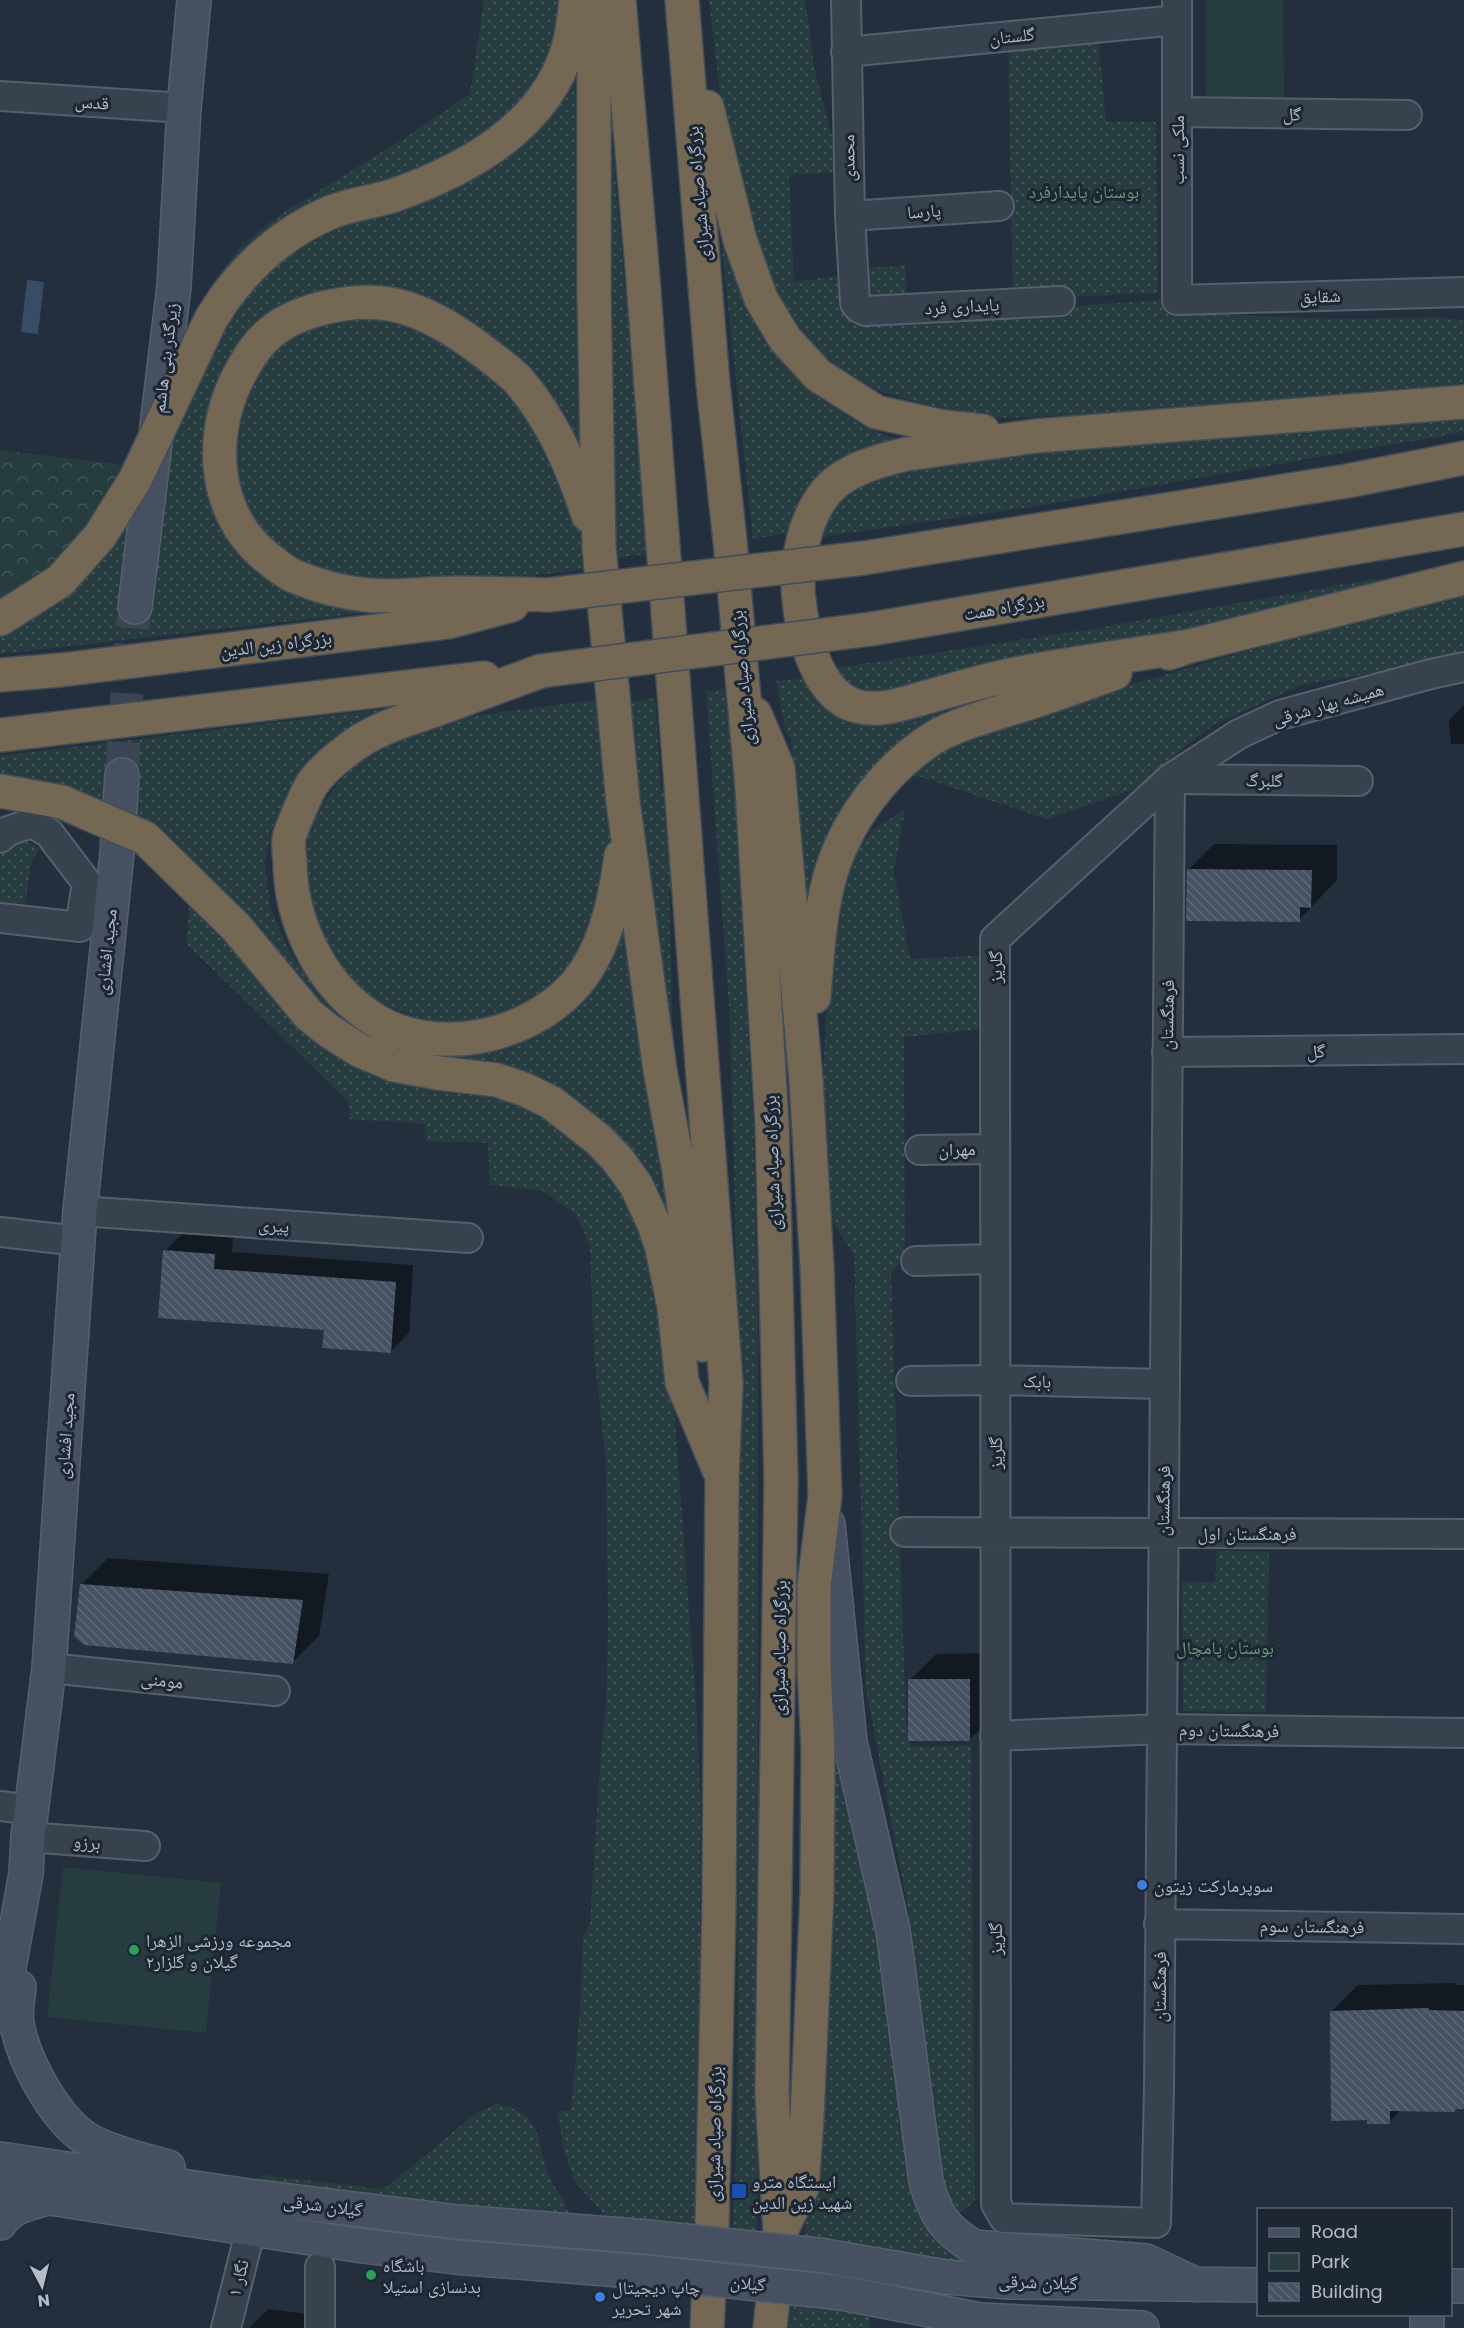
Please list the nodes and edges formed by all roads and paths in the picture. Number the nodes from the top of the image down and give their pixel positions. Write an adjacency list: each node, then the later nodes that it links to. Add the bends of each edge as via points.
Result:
1 (194, 0): 10 (main road)
2 (576, 0): 27 (highway, bridge, via 569,45 560,70 547,94 516,129 434,180 330,212 305,225 251,266 211,319 135,480 100,536 60,581)
3 (594, 0): 23 (highway)
4 (619, 0): 55 (highway, بزرگراه صیاد شیرازی, via 726,1383)
5 (846, 0): 8 (street, محمدی)
6 (682, 4): 20 (highway, via 740,240 761,299 785,339 818,375 876,412 944,427); 32 (highway, بزرگراه صیاد شیرازی, via 713,384)
7 (1177, 10): 8 (street, گلستان); 11 (street, ملکی نسب)
8 (846, 52): 14 (street, محمدی)
9 (0, 96): 10 (street, قدس)
10 (184, 108): 26 (main road, زیرگذر بنی هاشم, via 174,286)
11 (1177, 112): 12 (street, گل); 16 (street, ملکی نسب)
12 (1407, 115)
13 (999, 206): 14 (street, پارسا)
14 (850, 216): 18 (street, محمدی, via 855,303)
15 (1464, 292): 16 (street, شقایق)
16 (1177, 300)
17 (1060, 301): 18 (street, پایداری فرد)
18 (865, 311)
19 (1464, 402): 20 (highway)
20 (1036, 436): 28 (highway, via 887,459 840,480 826,491 807,529 798,574 808,643 831,692 856,706 883,708 1014,675)
21 (1464, 458): 25 (highway, bridge, via 1336,483 864,558)
22 (1464, 529): 30 (highway, بزرگراه همت, bridge, via 871,629)
23 (599, 547): 25 (highway, via 577,479 541,409 517,378 452,329 423,315 381,303 343,305 290,320 270,333 252,353 237,378 222,422 221,472 226,498 239,528 276,565 295,577 367,595); 38 (highway)
24 (1464, 578): 28 (highway)
25 (548, 595): 31 (highway, بزرگراه زین الدین, via 448,622)
26 (135, 607)
27 (0, 619)
28 (1190, 645): 44 (highway, via 936,737 909,757 869,798 840,850 829,880)
29 (1464, 667): 35 (street, همیشه بهار شرقی, via 1280,716 1239,734)
30 (541, 671): 33 (highway); 38 (highway, via 379,730 345,751 313,784 289,838 290,875 298,915 311,950 335,985 358,1007 397,1031 452,1040 487,1035 520,1024 569,992 597,948 614,905)
31 (0, 675)
32 (743, 685): 44 (highway, via 778,768); 79 (highway, بزرگراه صیاد شیرازی, via 772,1124 781,1480 772,2094)
33 (0, 735)
34 (122, 775): 40 (main road, مجید افشاری)
35 (1170, 779): 36 (street, گلبرگ); 43 (street, فرهنگستان); 45 (street, گلریز, via 994,939)
36 (1358, 781)
37 (0, 791): 40 (highway, bridge, via 62,802 87,813)
38 (623, 802): 55 (highway)
39 (0, 838): 41 (street, via 32,823 49,833 87,884 80,927)
40 (131, 846): 47 (main road, مجید افشاری); 55 (highway, via 236,927 309,1015 328,1031 394,1065 497,1080 526,1090 552,1103 618,1160 636,1185 662,1248 674,1307 682,1382)
41 (0, 918)
42 (1464, 1049): 43 (street, گل)
43 (1167, 1052): 54 (street, فرهنگستان)
44 (806, 1080): 56 (highway)
45 (995, 1149): 46 (street, مهران); 50 (street, گلریز)
46 (920, 1150)
47 (79, 1226): 48 (street, پیری); 49 (street, پیری); 61 (main road, مجید افشاری)
48 (0, 1232)
49 (468, 1239)
50 (995, 1259): 51 (street); 52 (street, گلریز)
51 (916, 1261)
52 (995, 1380): 53 (street, بابک); 54 (street, بابک); 58 (street, گلریز)
53 (911, 1381)
54 (1164, 1384): 59 (street, فرهنگستان)
55 (722, 1477): 89 (highway, بزرگراه صیاد شیرازی, via 719,1907)
56 (825, 1495): 79 (highway, via 814,1586 817,1880 807,2117 802,2188); 84 (main road, via 850,1742 893,1930 931,2202 954,2235 975,2247 1146,2261)
57 (905, 1532): 58 (street, فرهنگستان اول)
58 (995, 1532): 59 (street, فرهنگستان اول); 65 (street, گلریز)
59 (1162, 1533): 60 (street, فرهنگستان اول); 63 (street, فرهنگستان)
60 (1464, 1534)
61 (50, 1668): 62 (street, مومنی); 67 (main road, مجید افشاری)
62 (274, 1691)
63 (1161, 1729): 64 (street, فرهنگستان دوم); 65 (street, فرهنگستان دوم); 70 (street, فرهنگستان)
64 (1464, 1733)
65 (995, 1736): 78 (street, گلریز, via 996,2204 1004,2218)
66 (0, 1806): 67 (street, برزو)
67 (31, 1823): 68 (street, برزو); 69 (main road, مجید افشاری)
68 (145, 1846)
69 (26, 1874): 72 (main road, مجید افشاری); 76 (main road, via 17,2022 28,2060 48,2097 91,2142 211,2181)
70 (1159, 1924): 71 (street, فرهنگستان سوم); 78 (street, فرهنگستان)
71 (1464, 1929)
72 (0, 2016)
73 (0, 2159): 76 (main road, گیلان شرقی)
74 (0, 2193): 75 (main road, گیلان شرقی)
75 (50, 2198): 76 (main road, گیلان شرقی); 77 (main road, گیلان شرقی, via 20,2205)
76 (250, 2212): 80 (main road, گیلان شرقی, via 459,2222); 83 (main road, گیلان شرقی, via 321,2240 455,2257); 87 (street, نگار ۱)
77 (0, 2223)
78 (1156, 2223)
79 (780, 2232): 90 (highway, بزرگراه صیاد شیرازی)
80 (647, 2237): 81 (main road, گیلان, bridge)
81 (819, 2255): 84 (main road, گیلان شرقی, via 946,2277)
82 (320, 2267): 88 (street)
83 (644, 2272): 86 (main road, گیلان, bridge, via 847,2294)
84 (1197, 2285): 85 (main road, گیلان شرقی)
85 (1257, 2285)
86 (980, 2324): 91 (main road)
87 (226, 2328)
88 (320, 2328)
89 (707, 2328)
90 (770, 2328)
91 (1142, 2328)

